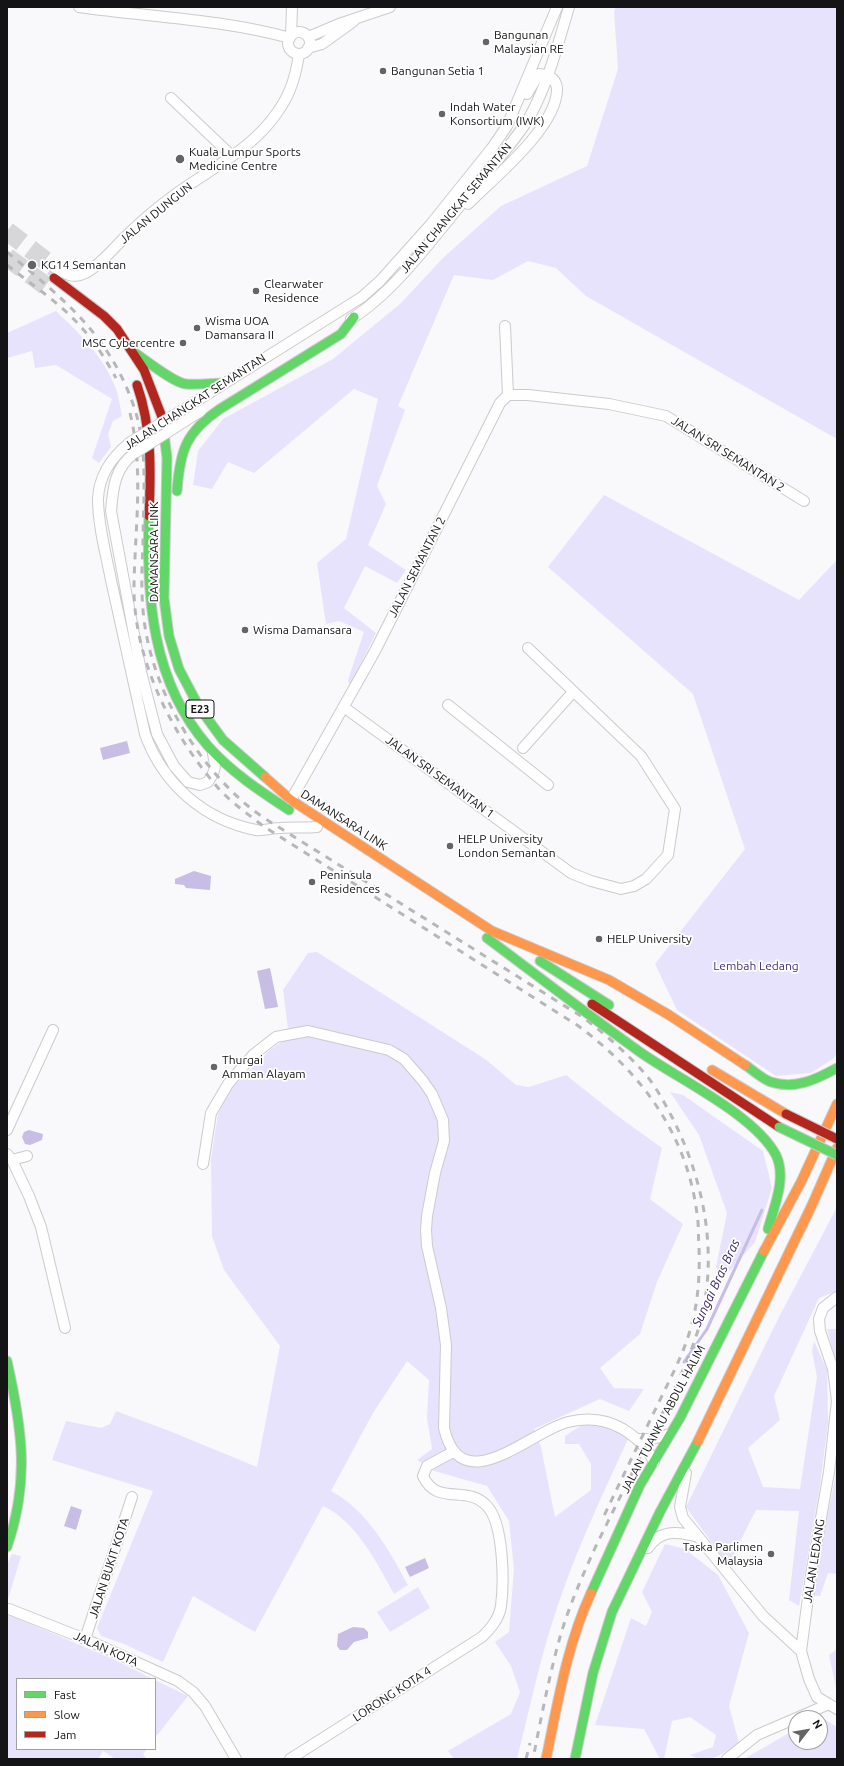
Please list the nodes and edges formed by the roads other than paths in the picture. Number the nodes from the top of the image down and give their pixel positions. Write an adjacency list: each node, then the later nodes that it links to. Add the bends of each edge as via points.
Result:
1 (79, 7): 9 (street, via 171,17)
2 (390, 7): 7 (street)
3 (553, 7): 8 (street, JALAN CHANGKAT SEMANTAN)
4 (557, 7): 8 (street, JALAN CHANGKAT SEMANTAN)
5 (569, 7): 12 (street, JALAN CHANGKAT SEMANTAN)
6 (292, 12): 9 (street)
7 (359, 18): 9 (street); 10 (street, via 322,44)
8 (547, 30): 14 (street, JALAN CHANGKAT SEMANTAN)
9 (296, 37): 10 (street); 11 (street, via 292,51)
10 (308, 48): 11 (street)
11 (299, 54): 15 (street, JALAN DUNGUN, via 294,83 282,105 258,135)
12 (548, 75): 14 (street, via 539,74 534,80); 16 (street, JALAN CHANGKAT SEMANTAN, via 529,118); 16 (street, via 554,80 557,92 556,102 547,119 526,148)
13 (171, 98): 15 (street)
14 (507, 126): 22 (street, JALAN CHANGKAT SEMANTAN, via 430,224 371,290)
15 (232, 156): 17 (street, JALAN DUNGUN, via 145,218 84,274 70,276)
16 (435, 235): 18 (street, JALAN CHANGKAT SEMANTAN, via 387,290)
17 (54, 273): 20 (main road, DAMANSARA LINK / E23, via 83,292 95,309 117,329)
18 (354, 317): 24 (main road, via 341,334 234,400 200,425 189,437 183,454); 32 (street, JALAN CHANGKAT SEMANTAN, bridge, via 136,453 121,466 113,486 111,511 141,672 157,734 174,766 188,782 195,785 208,782 216,767 213,754)
19 (505, 326): 23 (street)
20 (134, 353): 22 (main road, via 172,379 185,384); 27 (main road, DAMANSARA LINK / E23, via 144,370 161,413 167,458)
21 (133, 375): 32 (main road, DAMANSARA LINK / E23, via 145,407 152,460 149,599 155,641 168,683 185,716)
22 (224, 383): 36 (street, JALAN CHANGKAT SEMANTAN, bridge, via 129,443 118,452 105,470 98,499 101,529 116,604 151,751 173,784 205,810 220,818 257,830)
23 (508, 395): 25 (street, JALAN SRI SEMANTAN 2, via 609,404 666,416); 31 (street, JALAN SEMANTAN 2, via 500,403)
24 (177, 498)
25 (804, 501)
26 (175, 512): 27 (main road)
27 (164, 570): 35 (main road, DAMANSARA LINK / E23, via 164,598 169,636 179,669 199,707 223,740)
28 (528, 648): 29 (street, JALAN SRI SEMANTAN 1)
29 (573, 692): 31 (street, JALAN SRI SEMANTAN 1, via 641,756 675,809 668,855 646,879 634,886 621,889 571,873); 33 (street)
30 (448, 705): 34 (street)
31 (345, 708): 35 (street, JALAN SEMANTAN 2)
32 (200, 736): 36 (main road, DAMANSARA LINK / E23, via 243,778)
33 (523, 748)
34 (548, 785)
35 (292, 800): 37 (main road, DAMANSARA LINK / E23)
36 (317, 828): 37 (main road, DAMANSARA LINK / E23)
37 (489, 934): 39 (main road); 41 (main road, via 609,980 669,1015 771,1082 792,1085 812,1081); 46 (main road, bridge, via 779,1127); 52 (main road, via 641,1052 749,1124 768,1142 780,1167 781,1179)
38 (53, 1030): 43 (street)
39 (667, 1042)
40 (706, 1066): 44 (main road, bridge, via 786,1114)
41 (837, 1068)
42 (837, 1104): 52 (main road, JALAN TUANKU ABDUL HALIM, via 801,1182)
43 (7, 1130)
44 (837, 1139)
45 (837, 1148): 51 (main road)
46 (837, 1155)
47 (27, 1156): 48 (street)
48 (9, 1157): 54 (street, via 35,1209 41,1227)
49 (837, 1162): 51 (main road)
50 (203, 1164): 60 (street, via 211,1113 233,1078 253,1055 276,1037 308,1031 389,1050 404,1059 423,1080 436,1100 443,1120 444,1141 434,1180 426,1230 446,1345 444,1428)
51 (818, 1193): 59 (main road)
52 (762, 1254): 57 (main road, JALAN TUANKU ABDUL HALIM)
53 (837, 1297): 68 (street, JALAN LEDANG, via 823,1308 818,1318 833,1369 837,1401 829,1472)
54 (65, 1328)
55 (7, 1362): 56 (main road)
56 (12, 1401): 64 (main road, via 21,1424 21,1492)
57 (671, 1434): 58 (street, via 652,1439); 61 (main road, JALAN TUANKU ABDUL HALIM)
58 (639, 1439): 60 (street, via 612,1422 585,1419 566,1423 499,1458 480,1462 462,1459); 61 (street)
59 (694, 1448): 63 (street, via 680,1507 683,1518); 65 (main road)
60 (453, 1452): 71 (street, LORONG KOTA 4, via 426,1466 423,1476 434,1491 480,1500 489,1507 495,1519 500,1532 501,1607 492,1628 482,1637)
61 (654, 1462): 72 (main road, JALAN TUANKU ABDUL HALIM, via 640,1485 579,1620 567,1660)
62 (132, 1497): 67 (street, JALAN BUKIT KOTA)
63 (695, 1536): 65 (street, via 679,1532 663,1535 651,1544); 68 (street, via 763,1616)
64 (7, 1547)
65 (630, 1575): 73 (main road, via 612,1612 593,1673)
66 (9, 1609): 67 (street, JALAN KOTA)
67 (85, 1639): 70 (street, JALAN KOTA, via 178,1681 193,1692)
68 (801, 1651): 69 (street, JALAN LEDANG, via 817,1697)
69 (833, 1706): 74 (street, via 757,1735)
70 (236, 1759)
71 (290, 1759)
72 (546, 1759)
73 (575, 1759)
74 (726, 1759)

